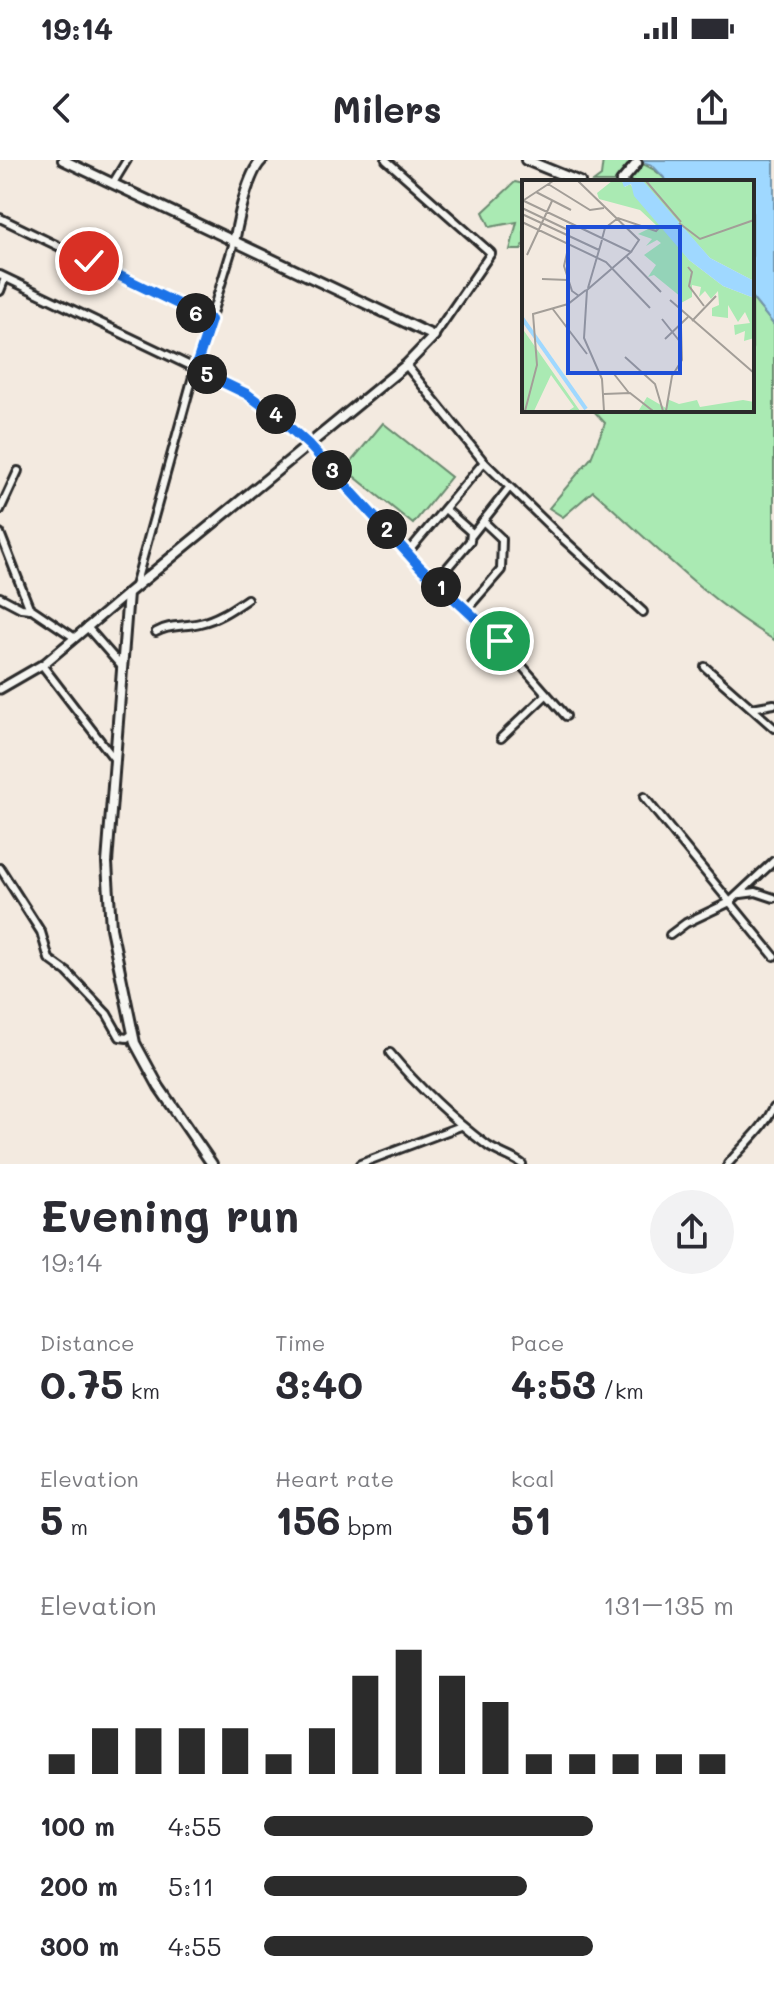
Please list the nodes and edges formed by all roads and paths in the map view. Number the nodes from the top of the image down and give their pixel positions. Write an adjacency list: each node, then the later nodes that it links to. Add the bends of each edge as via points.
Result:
1 (63, 160): 9 (main road)
2 (127, 160): 9 (street)
3 (386, 160): 17 (street, via 491,253)
4 (526, 160): 7 (main road)
5 (260, 161): 11 (main road)
6 (637, 163): 8 (main road)
7 (575, 180)
8 (623, 180)
9 (113, 183): 12 (main road)
10 (0, 218): 16 (street)
11 (238, 220): 12 (main road); 13 (main road)
12 (221, 236): 13 (main road)
13 (234, 242): 16 (street); 17 (main road)
14 (3, 277): 15 (street); 19 (street)
15 (0, 291)
16 (211, 320): 19 (street)
17 (434, 336): 18 (main road)
18 (406, 365): 20 (main road); 21 (street)
19 (195, 369): 20 (street, via 262,403); 31 (street)
20 (309, 445): 29 (street); 31 (main road)
21 (484, 462): 23 (street); 24 (street)
22 (18, 471): 25 (street)
23 (509, 488): 26 (street); 36 (street)
24 (445, 509): 28 (street, via 471,532); 29 (street)
25 (0, 510)
26 (483, 521): 28 (street); 35 (street, via 502,539 501,570)
27 (0, 533): 34 (street)
28 (470, 537): 30 (street)
29 (408, 552): 30 (street)
30 (436, 581): 35 (street)
31 (132, 590): 37 (street); 41 (main road)
32 (0, 597): 34 (street)
33 (247, 599): 38 (street, via 206,621)
34 (31, 609): 39 (street)
35 (467, 609): 44 (street)
36 (643, 612)
37 (87, 627): 39 (street); 41 (street)
38 (156, 632)
39 (75, 638): 40 (street)
40 (42, 665): 43 (street); 50 (street)
41 (122, 667): 50 (main road)
42 (705, 667): 46 (street)
43 (0, 689)
44 (546, 695): 47 (street); 49 (street)
45 (774, 704): 46 (street)
46 (752, 708): 48 (street)
47 (566, 716)
48 (774, 728)
49 (501, 738)
50 (116, 761): 59 (main road, via 108,902)
51 (644, 797): 56 (street)
52 (774, 861): 54 (street)
53 (0, 868): 59 (street, via 41,932 49,959 107,1014 120,1037)
54 (741, 894): 55 (street); 56 (street)
55 (774, 898)
56 (730, 902): 57 (street); 58 (street)
57 (670, 935)
58 (774, 956)
59 (132, 1034): 63 (main road, via 159,1087)
60 (390, 1053): 62 (street)
61 (774, 1107): 66 (street, via 762,1129)
62 (461, 1126): 64 (street); 65 (street)
63 (212, 1164)
64 (360, 1164)
65 (522, 1164)
66 (728, 1164)

